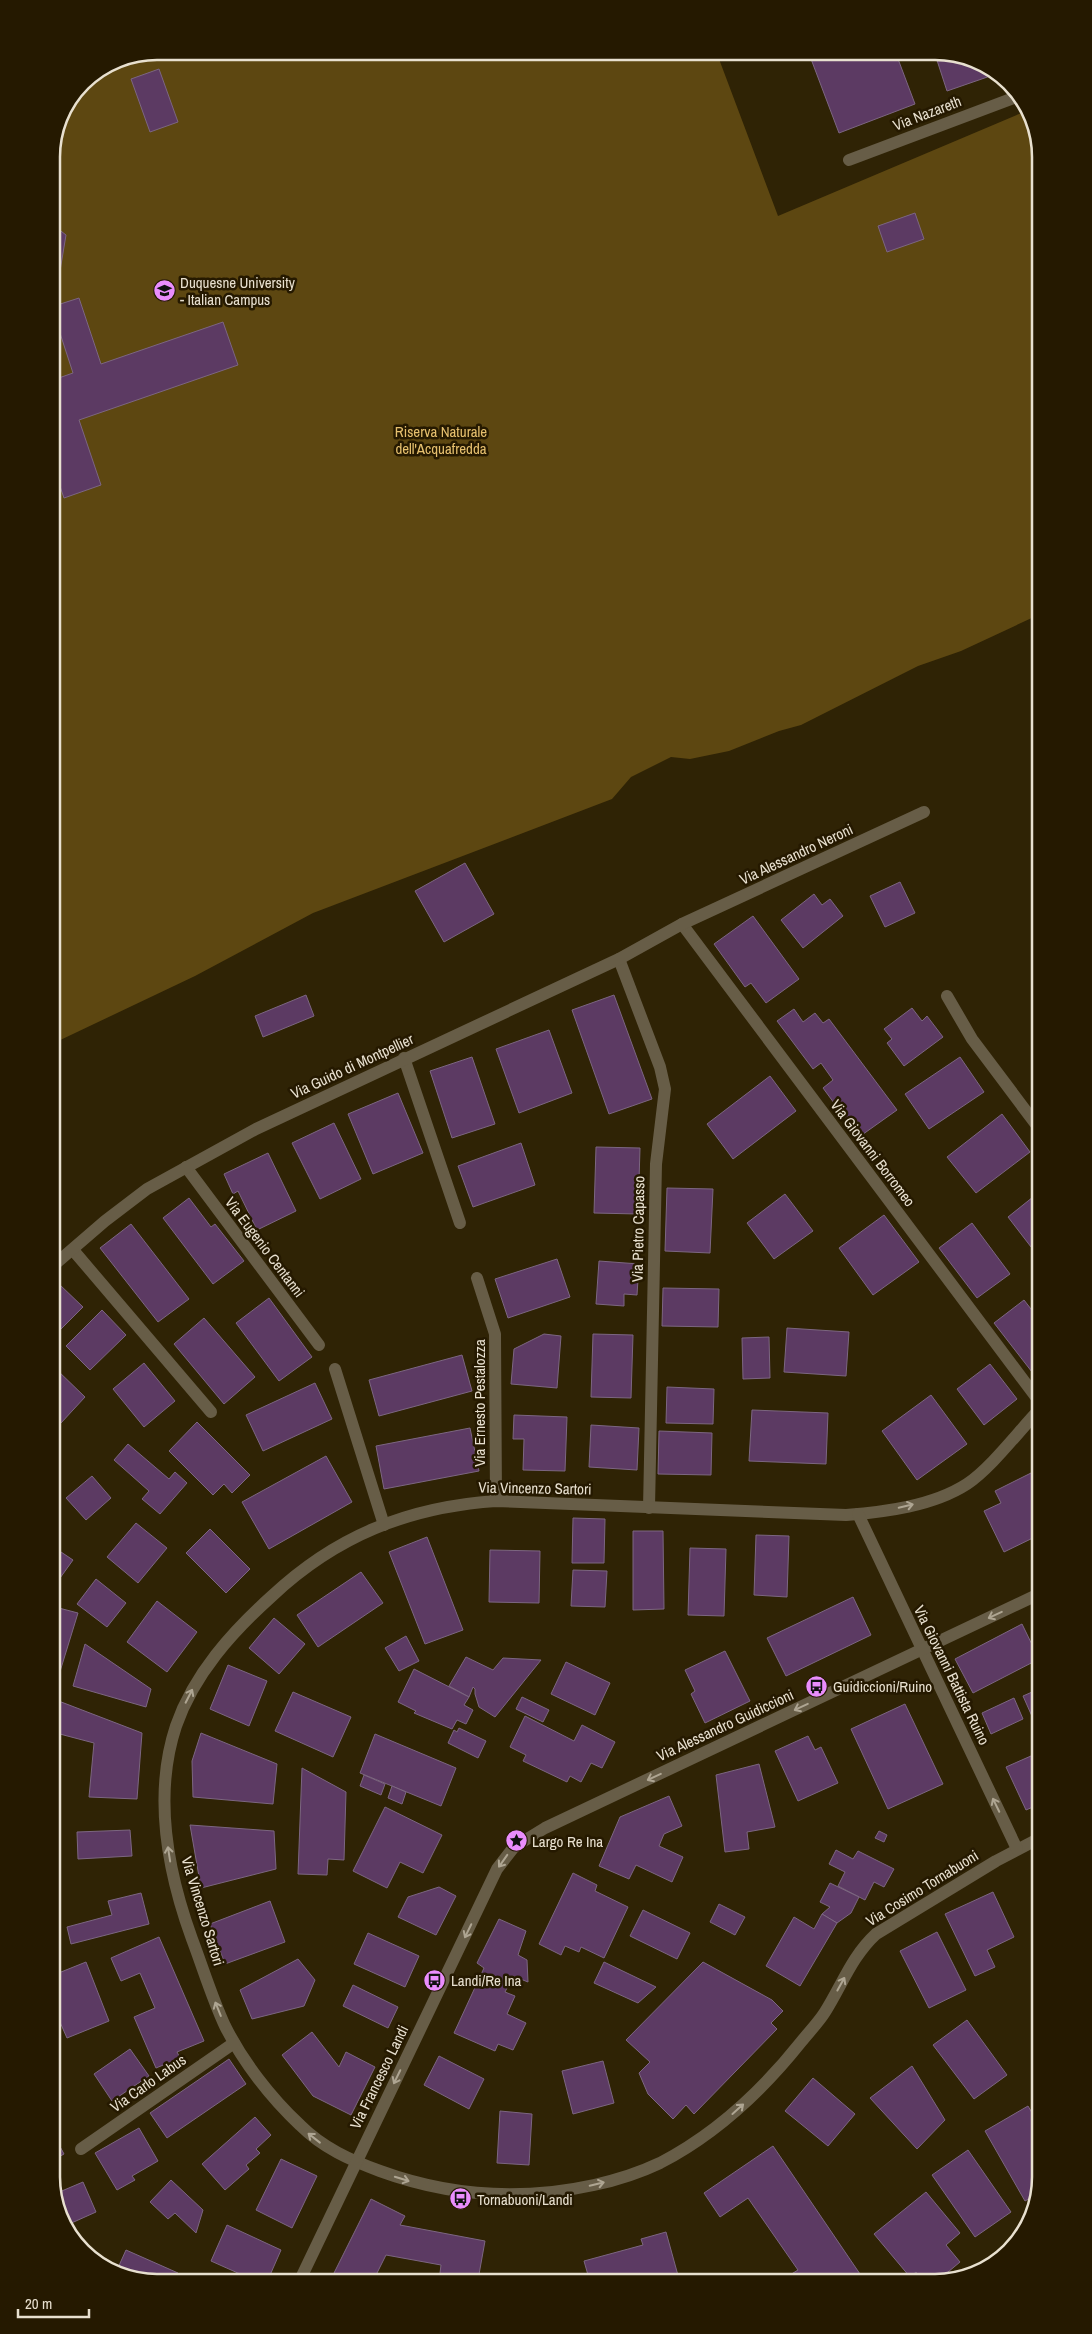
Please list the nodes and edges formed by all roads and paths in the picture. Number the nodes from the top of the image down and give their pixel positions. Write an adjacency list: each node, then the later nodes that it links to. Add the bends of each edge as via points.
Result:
1 (1012, 98): 2 (street, Via Nazareth)
2 (849, 160)
3 (924, 812): 4 (street, Via Alessandro Neroni)
4 (682, 924): 5 (street, Via Guido di Montpellier); 16 (street, Via Giovanni Borromeo)
5 (619, 959): 7 (street, Via Guido di Montpellier); 20 (street, Via Pietro Capasso, via 665,1089 656,1157)
6 (948, 996): 8 (street, via 972,1039)
7 (404, 1058): 9 (street, Via Guido di Montpellier, via 256,1129); 10 (street)
8 (1032, 1119)
9 (186, 1167): 11 (street, Via Guido di Montpellier, via 130,1201); 14 (street, Via Eugenio Centanni)
10 (460, 1223)
11 (73, 1250): 12 (street, Via Guido di Montpellier); 17 (street)
12 (60, 1260)
13 (477, 1278): 19 (street, Via Ernesto Pestalozza, via 496,1334)
14 (319, 1345)
15 (335, 1370): 22 (street)
16 (1032, 1392)
17 (211, 1412)
18 (1032, 1417): 21 (street, Via Vincenzo Sartori, one-way to 18, via 930,1500 968,1483)
19 (496, 1500): 20 (street, Via Vincenzo Sartori); 22 (street, Via Vincenzo Sartori, via 431,1510)
20 (649, 1508): 21 (street, Via Vincenzo Sartori)
21 (858, 1514): 24 (street, Via Giovanni Battista Ruino)
22 (384, 1525): 28 (street, Via Vincenzo Sartori, one-way to 22, via 189,1930 170,1862 166,1789 172,1741 194,1686 250,1615 326,1552)
23 (1032, 1597): 24 (street, Via Alessandro Guidiccioni, one-way to 24)
24 (921, 1650): 26 (street, Via Giovanni Battista Ruino, one-way to 24); 27 (street, Via Alessandro Guidiccioni, one-way to 27, via 545,1828 519,1843 503,1860)
25 (1032, 1842): 26 (street, Via Cosimo Tornabuoni)
26 (1017, 1849): 30 (street, Via Cosimo Tornabuoni, one-way to 26, via 436,2188 506,2195 566,2191 621,2179 657,2164 723,2122 772,2077 824,2015 854,1958 876,1934)
27 (489, 1887): 30 (street, Via Francesco Landi, one-way to 30)
28 (234, 2043): 29 (street, Via Carlo Labus); 30 (street, Via Vincenzo Sartori, one-way to 28, via 326,2147 298,2124)
29 (81, 2149)
30 (356, 2162): 31 (street, Via Francesco Landi)
31 (304, 2274)

